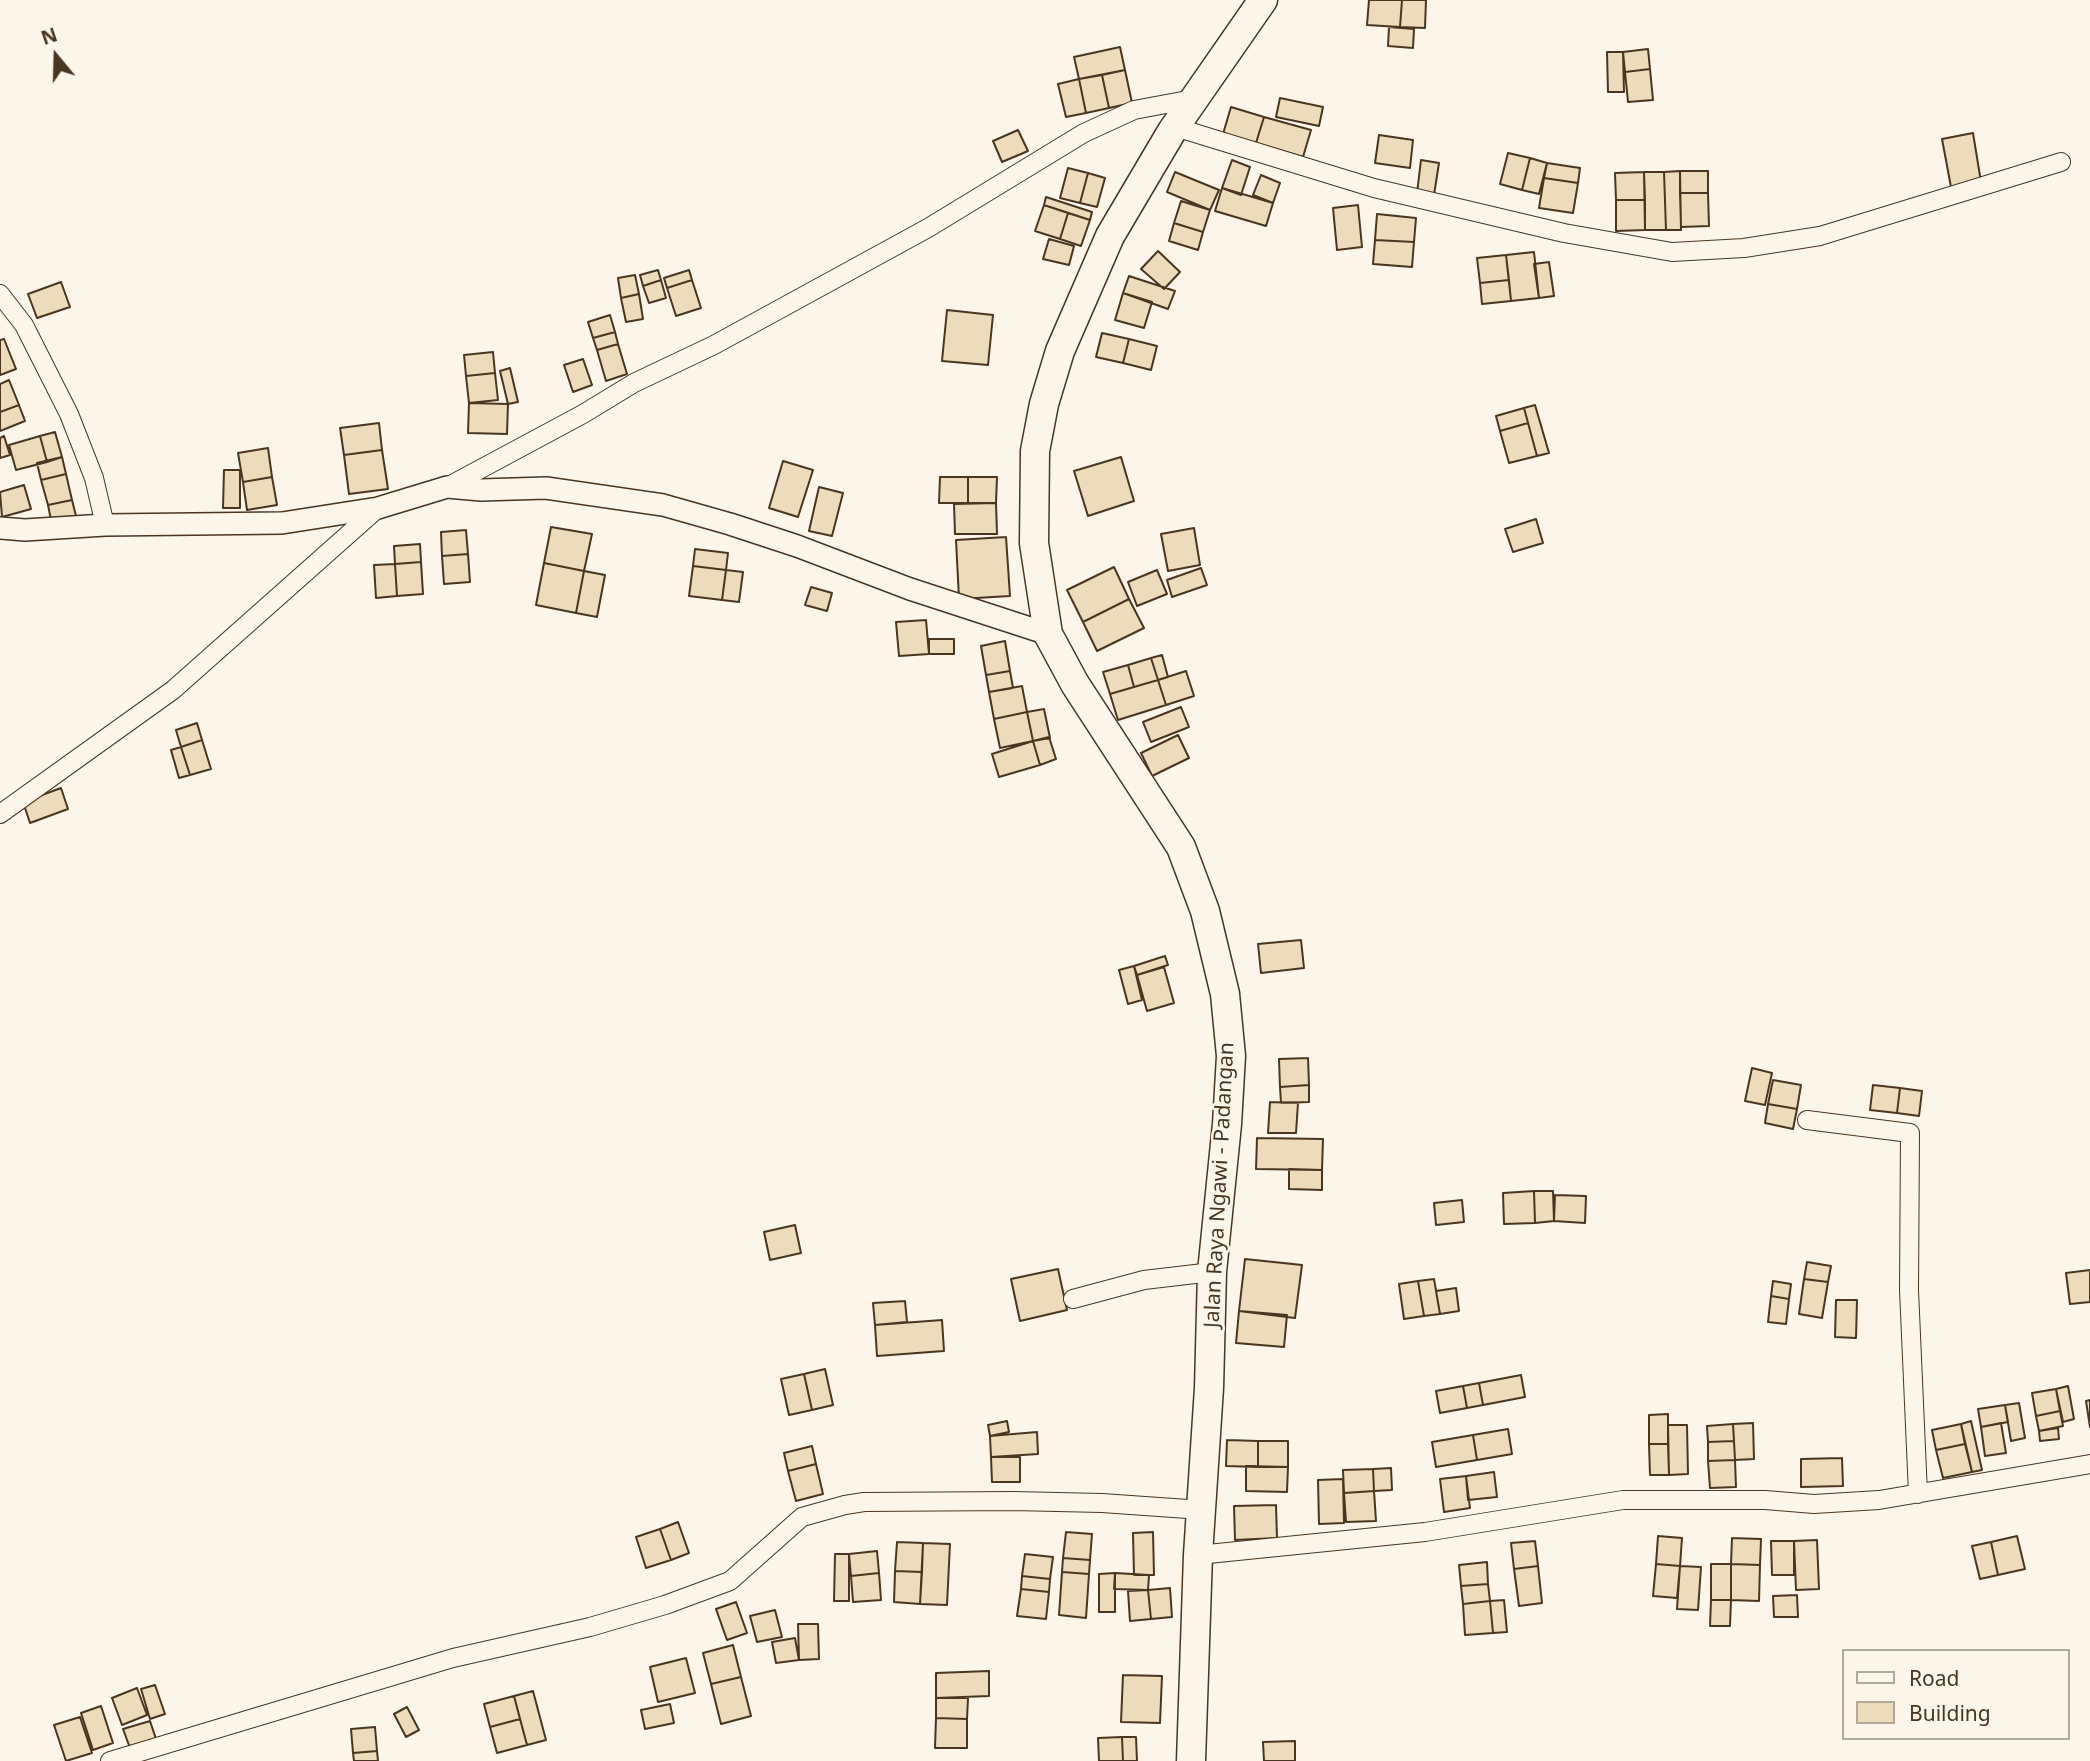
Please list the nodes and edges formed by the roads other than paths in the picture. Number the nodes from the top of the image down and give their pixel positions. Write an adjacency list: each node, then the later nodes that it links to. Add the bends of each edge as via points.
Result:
1 (1263, 0): 2 (highway, Jalan Raya Ngawi - Padangan)
2 (1193, 99): 3 (highway, Jalan Raya Ngawi - Padangan); 6 (street, via 1134,110 1084,133 929,228)
3 (1175, 127): 4 (street, via 1374,188 1564,233 1672,251 1744,248 1820,236); 10 (highway, Jalan Raya Ngawi - Padangan, via 1110,236 1060,351 1044,404 1035,451 1034,543)
4 (2061, 162)
5 (0, 294): 8 (street, via 24,325 69,414 94,478)
6 (447, 487): 7 (street); 10 (street, via 546,488 663,505 797,546)
7 (378, 508): 8 (street, via 282,523); 11 (street, via 173,690)
8 (105, 525): 9 (street)
9 (0, 528)
10 (1048, 634): 13 (highway, Jalan Raya Ngawi - Padangan, via 1075,684 1181,847 1205,911 1224,994 1231,1056)
11 (0, 814)
12 (1807, 1119): 16 (street, via 1910,1133 1909,1290)
13 (1212, 1272): 14 (street, via 1144,1280); 17 (highway, Jalan Raya Ngawi - Padangan)
14 (1073, 1299)
15 (2090, 1464): 16 (street)
16 (1917, 1494): 18 (street, via 1814,1504 1623,1500 1425,1532)
17 (1202, 1510): 18 (highway, Jalan Raya Ngawi - Padangan); 19 (street, via 1013,1501 845,1504 802,1517 730,1581 665,1605 453,1658)
18 (1198, 1555): 20 (highway, Jalan Raya Ngawi - Padangan)
19 (110, 1761)
20 (1191, 1761)

